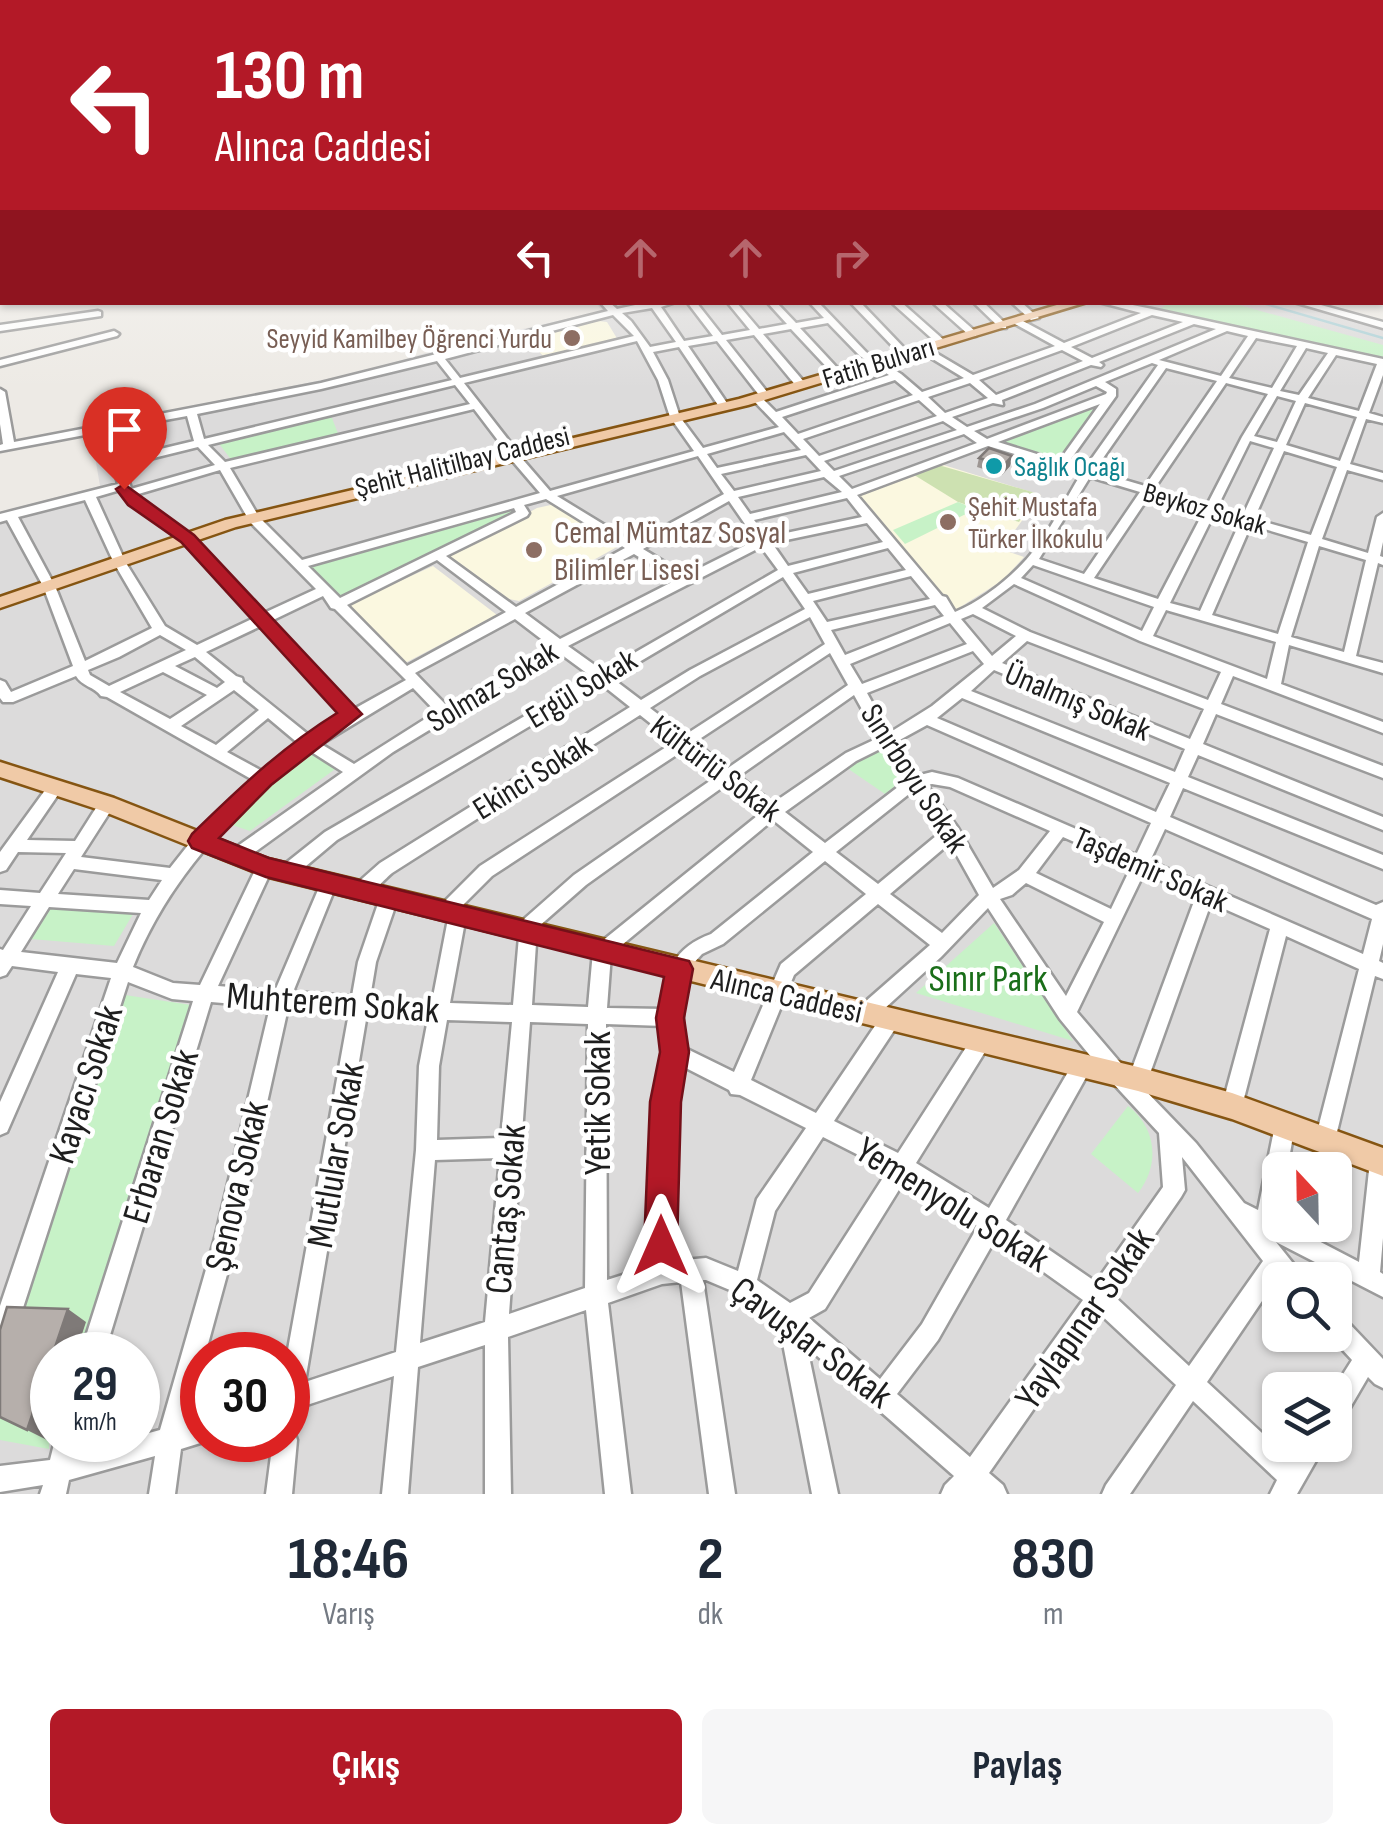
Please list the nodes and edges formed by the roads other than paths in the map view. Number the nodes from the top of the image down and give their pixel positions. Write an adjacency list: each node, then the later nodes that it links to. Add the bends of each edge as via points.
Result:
1 (639, 305): 17 (street)
2 (655, 305): 34 (street)
3 (693, 305): 32 (street, Ünalmış Sokak)
4 (733, 305): 28 (street)
5 (774, 305): 24 (street)
6 (815, 305): 20 (street, Beykoz Sokak)
7 (857, 305): 39 (street)
8 (899, 305): 33 (street)
9 (940, 305): 27 (street)
10 (984, 305): 21 (street)
11 (1015, 305): 21 (street)
12 (1061, 305): 21 (main road)
13 (1070, 305): 21 (main road, Fatih Bulvarı)
14 (1116, 305): 18 (street)
15 (1159, 305): 18 (street)
16 (1309, 305): 23 (street)
17 (608, 307): 31 (street, Sınırboyu Sokak); 41 (street)
18 (1149, 312): 22 (street); 36 (street)
19 (98, 314): 25 (street)
20 (831, 320): 24 (street); 42 (street, Beykoz Sokak)
21 (1017, 320): 27 (main road, Fatih Bulvarı); 36 (street)
22 (1194, 322): 26 (street); 43 (street)
23 (1383, 325)
24 (794, 327): 28 (street); 47 (street)
25 (0, 328)
26 (1227, 328): 30 (street); 44 (street, Kayacı Sokak)
27 (971, 332): 33 (main road, Fatih Bulvarı)
28 (757, 333): 32 (street); 53 (street)
29 (114, 334): 46 (street)
30 (1254, 334): 35 (street); 51 (street)
31 (639, 338): 38 (street, Sınırboyu Sokak); 52 (street)
32 (720, 339): 34 (street); 57 (street, Ünalmış Sokak)
33 (939, 340): 37 (main road, Fatih Bulvarı); 39 (main road)
34 (681, 345): 38 (street); 62 (street)
35 (1304, 345): 40 (street); 56 (street)
36 (1064, 346): 43 (street); 50 (street)
37 (921, 348): 39 (main road, Fatih Bulvarı); 50 (street)
38 (646, 350): 66 (street, Sınırboyu Sokak)
39 (902, 350): 42 (main road, Fatih Bulvarı)
40 (1334, 352): 45 (street); 61 (street)
41 (439, 357): 52 (street); 67 (street)
42 (872, 360): 47 (main road, Fatih Bulvarı); 49 (street, Beykoz Sokak)
43 (1092, 362): 48 (street); 60 (street)
44 (1158, 362): 48 (street, Kayacı Sokak); 51 (street); 92 (street)
45 (1383, 362): 69 (street)
46 (0, 363)
47 (835, 371): 53 (main road, Fatih Bulvarı)
48 (1119, 375): 54 (street, Kayacı Sokak)
49 (898, 376): 58 (street, Beykoz Sokak); 70 (street)
50 (972, 379): 58 (street); 60 (street)
51 (1222, 379): 56 (street); 95 (street)
52 (458, 381): 63 (street); 65 (street)
53 (798, 382): 57 (main road, Fatih Bulvarı)
54 (1099, 383): 59 (street); 64 (street, Kayacı Sokak)
55 (0, 392): 82 (street)
56 (1273, 392): 61 (street); 78 (street)
57 (760, 394): 62 (main road, Fatih Bulvarı); 70 (street, Ünalmış Sokak)
58 (922, 396): 71 (street, Beykoz Sokak); 76 (street)
59 (1110, 396): 72 (street); 88 (street)
60 (993, 400): 68 (street); 71 (street)
61 (1302, 400): 69 (street); 81 (street)
62 (722, 402): 66 (main road, Fatih Bulvarı)
63 (476, 406): 77 (street); 83 (street)
64 (1040, 406): 68 (street, Kayacı Sokak); 72 (street)
65 (332, 411): 77 (street); 79 (street)
66 (674, 412): 83 (main road, Şehit Halitilbay Caddesi); 84 (street, Sınırboyu Sokak)
67 (192, 413): 74 (street); 79 (street)
68 (1018, 413): 75 (street, Kayacı Sokak)
69 (1362, 415): 73 (street); 89 (street)
70 (775, 416): 76 (street, Ünalmış Sokak)
71 (943, 416): 75 (street, Beykoz Sokak); 85 (street)
72 (1059, 416): 80 (street)
73 (1383, 420)
74 (110, 428): 82 (street); 86 (street)
75 (965, 431): 80 (street, Beykoz Sokak); 91 (street, Kayacı Sokak)
76 (792, 433): 84 (street); 85 (street, Ünalmış Sokak)
77 (342, 438): 87 (street)
78 (1247, 438): 81 (street); 101 (street)
79 (200, 443): 86 (street); 87 (street)
80 (988, 444): 88 (street, Beykoz Sokak); 96 (street)
81 (1280, 446): 89 (street); 107 (street)
82 (5, 447)
83 (512, 452): 98 (street); 106 (main road, Şehit Halitilbay Caddesi)
84 (704, 453): 90 (street, Sınırboyu Sokak); 98 (street)
85 (813, 456): 90 (street); 91 (street, Ünalmış Sokak)
86 (118, 463): 94 (street)
87 (223, 466): 94 (street); 106 (street)
88 (1061, 466): 92 (street, Beykoz Sokak)
89 (1342, 466): 93 (street); 109 (street)
90 (716, 472): 99 (street, Sınırboyu Sokak)
91 (828, 474): 96 (street, Ünalmış Sokak); 99 (street, Kayacı Sokak)
92 (1087, 474): 95 (street, Beykoz Sokak); 115 (street)
93 (1383, 477)
94 (126, 490): 97 (street); 108 (street)
95 (1147, 491): 101 (street, Beykoz Sokak); 121 (street)
96 (850, 494): 104 (street); 105 (street, Ünalmış Sokak)
97 (89, 495): 103 (street); 116 (street)
98 (548, 495): 100 (street); 112 (street)
99 (732, 495): 104 (street, Sınırboyu Sokak); 112 (street, Kayacı Sokak)
100 (517, 503): 113 (street, via 523,513); 117 (street)
101 (1210, 509): 107 (street, Beykoz Sokak); 128 (street)
102 (1383, 516): 114 (street)
103 (6, 517): 123 (street)
104 (746, 518): 110 (street, Sınırboyu Sokak)
105 (872, 518): 110 (street, Solmaz Sokak); 111 (street, Ünalmış Sokak)
106 (254, 519): 108 (main road, Şehit Halitilbay Caddesi); 117 (street)
107 (1246, 520): 109 (street, Beykoz Sokak); 132 (street)
108 (187, 538): 116 (main road, Şehit Halitilbay Caddesi); 134 (street)
109 (1315, 540): 114 (street, Beykoz Sokak); 139 (street)
110 (761, 542): 119 (street, Sınırboyu Sokak); 122 (street, Solmaz Sokak)
111 (893, 543): 118 (street, Ünalmış Sokak); 119 (street, Ergül Sokak)
112 (634, 547): 122 (street); 131 (street, Kayacı Sokak)
113 (440, 556): 129 (street); 131 (street, Kültürlü Sokak)
114 (1378, 559): 144 (street)
115 (1032, 561): 120 (street); 121 (street)
116 (120, 562): 123 (main road, Şehit Halitilbay Caddesi); 136 (street)
117 (297, 564): 124 (street)
118 (916, 570): 125 (street, Ünalmış Sokak); 127 (street, Ekinci Sokak)
119 (784, 571): 127 (street, Sınırboyu Sokak); 151 (street, Ergül Sokak)
120 (1013, 578): 130 (street); 138 (street)
121 (1086, 578): 128 (street)
122 (686, 581): 140 (street, Solmaz Sokak)
123 (49, 586): 126 (main road, Şehit Halitilbay Caddesi); 148 (street)
124 (323, 592): 129 (street); 134 (street)
125 (941, 600): 133 (street, Ünalmış Sokak); 135 (street)
126 (0, 602)
127 (810, 604): 135 (street, Sınırboyu Sokak); 161 (street, Ekinci Sokak)
128 (1160, 604): 132 (street); 138 (street)
129 (336, 605): 152 (street)
130 (973, 609): 133 (street); 137 (street)
131 (516, 613): 140 (street, Kültürlü Sokak); 152 (street, Kayacı Sokak)
132 (1204, 617): 139 (street)
133 (952, 618): 142 (street, Ünalmış Sokak); 145 (street)
134 (260, 620): 143 (street); 163 (street)
135 (822, 628): 141 (street, Sınırboyu Sokak)
136 (160, 629): 143 (street); 148 (street)
137 (1026, 635): 146 (street); 160 (street)
138 (1146, 638): 150 (street)
139 (1282, 640): 144 (street); 154 (street)
140 (558, 645): 151 (street, Kültürlü Sokak); 164 (street, Solmaz Sokak)
141 (832, 646): 145 (street, Sınırboyu Sokak); 170 (street)
142 (974, 646): 146 (street, Ünalmış Sokak); 155 (street)
143 (194, 650): 147 (street); 153 (street)
144 (1348, 658): 149 (street)
145 (842, 662): 155 (street, Sınırboyu Sokak)
146 (992, 664): 156 (street); 171 (street, Ünalmış Sokak)
147 (162, 665): 157 (street); 158 (street)
148 (81, 668): 157 (street); 159 (street)
149 (1383, 668)
150 (1229, 670): 154 (street); 160 (street)
151 (600, 676): 161 (street, Kültürlü Sokak); 195 (street, Ergül Sokak)
152 (410, 678): 163 (street, Kayacı Sokak); 164 (street)
153 (236, 681): 158 (street); 162 (street)
154 (1273, 686): 167 (street)
155 (858, 689): 168 (street, Sınırboyu Sokak); 176 (street)
156 (958, 692): 165 (street); 179 (street)
157 (106, 693): 166 (street)
158 (217, 694): 166 (street)
159 (3, 696)
160 (1212, 707): 171 (street); 174 (street)
161 (638, 709): 170 (street, Kültürlü Sokak); 199 (street, Ekinci Sokak, via 386,868)
162 (267, 711): 169 (street); 172 (street)
163 (351, 714): 169 (street, Kayacı Sokak)
164 (446, 714): 173 (street, Solmaz Sokak)
165 (924, 718): 168 (street); 183 (street)
166 (169, 727): 172 (street)
167 (1383, 728)
168 (885, 738): 178 (street, Sınırboyu Sokak); 182 (street)
169 (308, 742): 173 (street); 177 (street, Kayacı Sokak)
170 (680, 742): 176 (street, Kültürlü Sokak); 207 (street, via 486,871)
171 (1193, 750): 179 (street); 184 (street, Ünalmış Sokak)
172 (216, 753): 177 (street)
173 (353, 771): 191 (street, Solmaz Sokak)
174 (1383, 772)
175 (3, 775): 180 (main road, Alınca Caddesi)
176 (724, 776): 182 (street, Kültürlü Sokak); 211 (street, via 580,880)
177 (262, 778): 187 (street, Kayacı Sokak)
178 (917, 781): 185 (street, Taşdemir Sokak, via 953,782); 186 (street, Sınırboyu Sokak); 189 (street)
179 (1180, 782): 183 (street); 192 (street)
180 (56, 786): 181 (main road, Alınca Caddesi); 188 (street)
181 (107, 804): 187 (main road, Alınca Caddesi); 190 (street)
182 (774, 811): 189 (street, Kültürlü Sokak); 213 (street)
183 (1161, 822): 194 (street); 208 (street)
184 (1383, 824)
185 (1060, 830): 194 (street, Taşdemir Sokak); 196 (street)
186 (952, 832): 201 (street); 202 (street, Sınırboyu Sokak)
187 (201, 841): 191 (main road, Alınca Caddesi); 197 (street, Kayacı Sokak)
188 (14, 846): 190 (street); 193 (street)
189 (826, 852): 201 (street, Kültürlü Sokak); 217 (street, via 717,939 692,950)
190 (73, 854): 197 (street); 204 (street)
191 (238, 855): 195 (main road, Alınca Caddesi)
192 (1383, 862)
193 (0, 865)
194 (1140, 865): 200 (street, Taşdemir Sokak); 209 (street)
195 (276, 870): 198 (main road, Alınca Caddesi); 219 (street, Erbaran Sokak)
196 (1026, 875): 202 (street); 209 (street)
197 (176, 876): 206 (street, Kayacı Sokak)
198 (329, 883): 199 (main road, Alınca Caddesi); 221 (street, Şenova Sokak)
199 (360, 891): 205 (main road, Alınca Caddesi)
200 (1206, 894): 210 (street, Taşdemir Sokak); 233 (street)
201 (881, 895): 212 (street, Kültürlü Sokak); 220 (street, via 787,970)
202 (989, 896): 212 (street); 225 (street, Sınırboyu Sokak)
203 (0, 897): 204 (street)
204 (43, 898): 206 (street); 214 (street)
205 (389, 898): 207 (main road, Alınca Caddesi); 222 (street, Mutlular Sokak)
206 (153, 907): 218 (street, Kayacı Sokak)
207 (450, 914): 211 (main road, Alınca Caddesi); 223 (street)
208 (1383, 914): 216 (street)
209 (1115, 919): 225 (street)
210 (1280, 925): 216 (street, Taşdemir Sokak); 235 (street)
211 (528, 929): 213 (main road, Alınca Caddesi); 224 (street, Cantaş Sokak)
212 (942, 944): 226 (street)
213 (602, 951): 217 (main road, Alınca Caddesi); 227 (street, Yetik Sokak)
214 (2, 961): 215 (street, Muhterem Sokak)
215 (70, 966): 218 (street, Muhterem Sokak); 236 (street)
216 (1376, 968): 240 (street)
217 (679, 969): 220 (main road, Alınca Caddesi); 228 (street)
218 (124, 972): 219 (street, Muhterem Sokak, via 172,991); 259 (street, Kayacı Sokak)
219 (206, 992): 221 (street, Muhterem Sokak); 261 (street, Erbaran Sokak)
220 (775, 992): 226 (main road, Alınca Caddesi); 234 (street)
221 (281, 999): 222 (street, Muhterem Sokak); 271 (street, Şenova Sokak, via 226,1238)
222 (359, 1006): 223 (street, Muhterem Sokak); 262 (street, Mutlular Sokak)
223 (437, 1011): 224 (street, Muhterem Sokak); 242 (street)
224 (524, 1012): 227 (street, Muhterem Sokak); 241 (street, Cantaş Sokak)
225 (1066, 1012): 233 (street, Sınırboyu Sokak)
226 (866, 1014): 229 (main road, Alınca Caddesi)
227 (597, 1016): 228 (street, Muhterem Sokak); 257 (street, Yetik Sokak)
228 (670, 1018): 231 (street)
229 (890, 1020): 230 (main road, Alınca Caddesi); 237 (street)
230 (982, 1041): 232 (main road, Alınca Caddesi); 245 (street)
231 (674, 1052): 234 (street, Yemenyolu Sokak); 252 (street, via 666,1102)
232 (1082, 1066): 233 (main road, Alınca Caddesi); 247 (street)
233 (1127, 1077): 235 (main road, Alınca Caddesi); 239 (street, Sınırboyu Sokak)
234 (738, 1087): 237 (street, Yemenyolu Sokak)
235 (1232, 1106): 238 (main road, Alınca Caddesi)
236 (0, 1125)
237 (820, 1125): 245 (street, Yemenyolu Sokak); 255 (street, via 765,1207)
238 (1285, 1125): 240 (main road, Alınca Caddesi); 243 (street)
239 (1169, 1128): 246 (street, Sınırboyu Sokak); 256 (street, Yaylapınar Sokak, via 1174,1190)
240 (1325, 1140): 244 (main road, Alınca Caddesi)
241 (510, 1148): 242 (street); 260 (street, Cantaş Sokak)
242 (426, 1150): 264 (street)
243 (1280, 1152)
244 (1381, 1162): 254 (street)
245 (902, 1166): 247 (street, Yemenyolu Sokak); 258 (street, via 817,1301)
246 (1234, 1210): 248 (street); 250 (street, Sınırboyu Sokak)
247 (991, 1222): 256 (street, Yemenyolu Sokak); 268 (street, via 930,1332)
248 (1262, 1222)
249 (1300, 1242): 254 (street)
250 (1275, 1262)
251 (691, 1271): 252 (street, Çavuşlar Sokak); 255 (street, Çavuşlar Sokak, via 718,1272); 283 (street)
252 (662, 1273): 257 (street, Çavuşlar Sokak)
253 (1262, 1281): 266 (street)
254 (1376, 1282)
255 (745, 1285): 258 (street, Çavuşlar Sokak)
256 (1098, 1296): 266 (street, Yemenyolu Sokak); 274 (street, Yaylapınar Sokak)
257 (596, 1297): 260 (street, Çavuşlar Sokak); 282 (street, Yetik Sokak)
258 (789, 1316): 268 (street, Çavuşlar Sokak); 284 (street)
259 (2, 1328)
260 (496, 1328): 264 (street, Çavuşlar Sokak); 281 (street, Cantaş Sokak)
261 (99, 1332)
262 (301, 1332)
263 (1352, 1343): 265 (street)
264 (405, 1358): 269 (street, Çavuşlar Sokak); 280 (street)
265 (1375, 1367): 267 (street)
266 (1193, 1381): 277 (street, Yemenyolu Sokak); 287 (street)
267 (1352, 1391)
268 (882, 1394): 274 (street, Çavuşlar Sokak)
269 (310, 1396)
270 (180, 1437): 271 (street)
271 (170, 1440): 276 (street); 278 (street, Şenova Sokak)
272 (283, 1462): 279 (street)
273 (1303, 1462): 277 (street)
274 (974, 1473): 285 (street, Yaylapınar Sokak); 286 (street, Çavuşlar Sokak)
275 (0, 1480): 276 (street)
276 (55, 1483)
277 (1288, 1486)
278 (162, 1494)
279 (280, 1494)
280 (394, 1494)
281 (498, 1494)
282 (618, 1494)
283 (722, 1494)
284 (825, 1494)
285 (954, 1494)
286 (994, 1494)
287 (1115, 1494)

